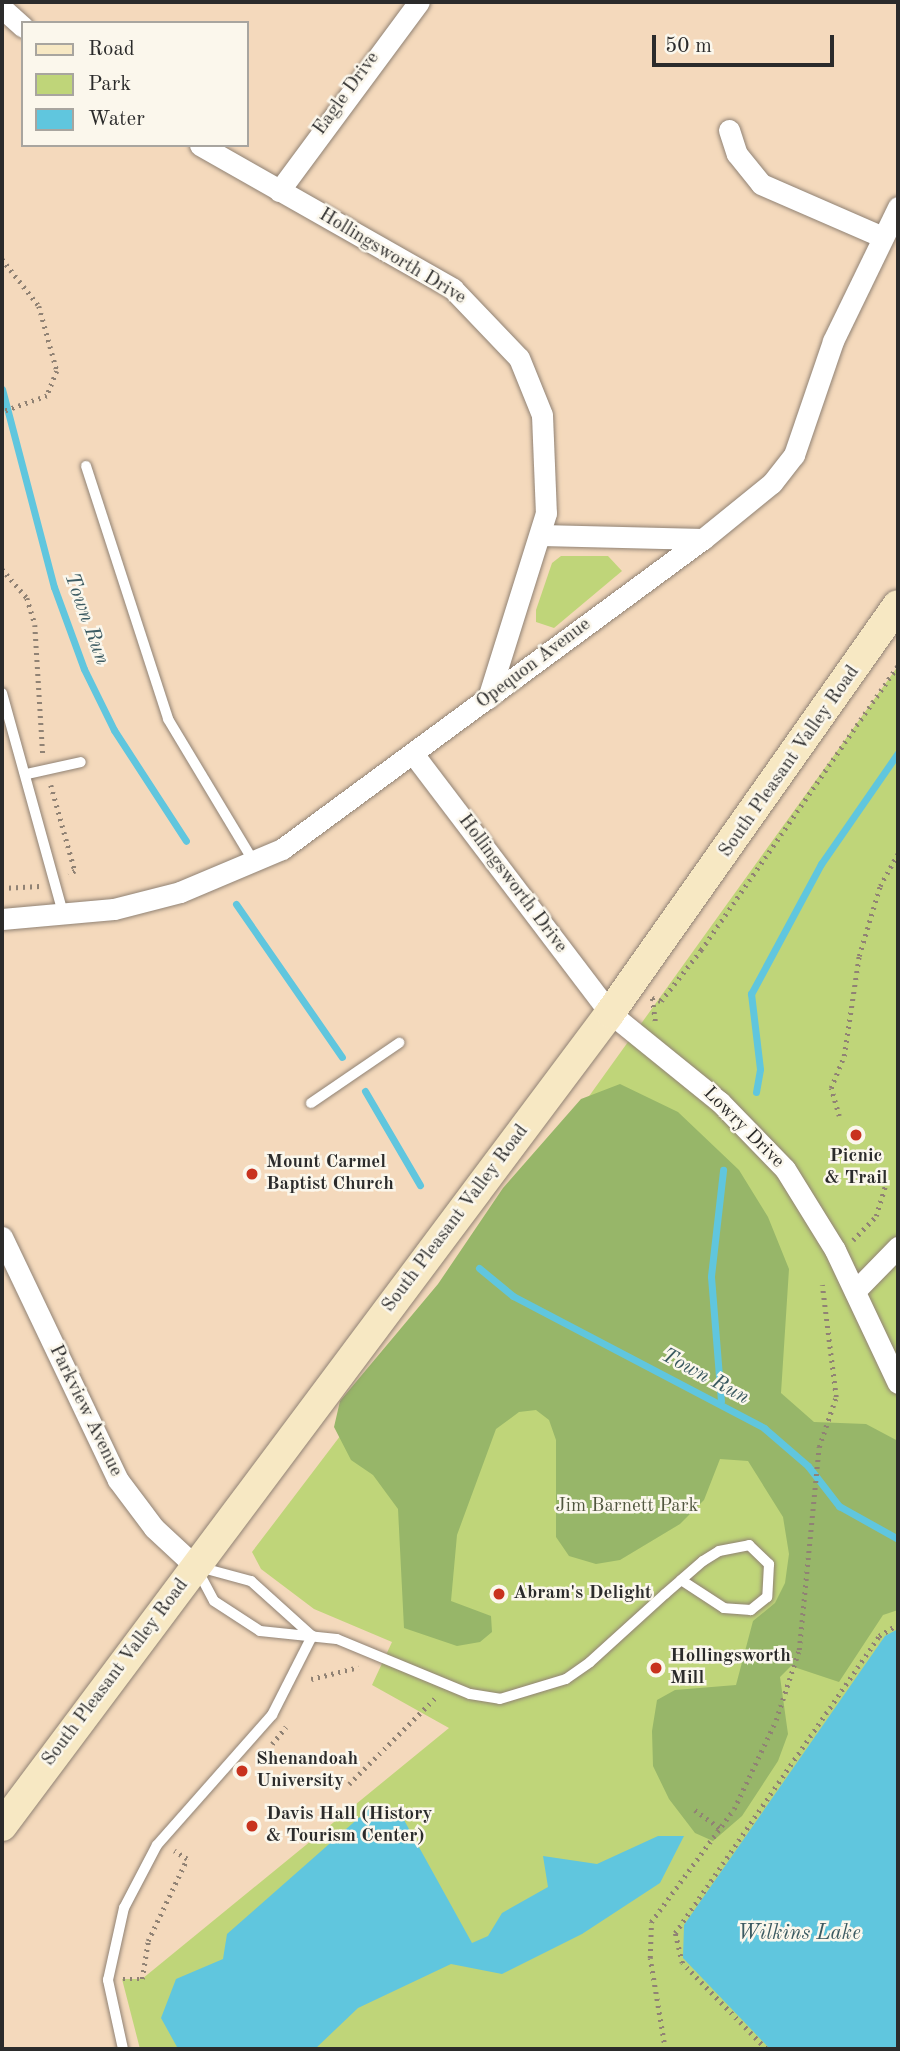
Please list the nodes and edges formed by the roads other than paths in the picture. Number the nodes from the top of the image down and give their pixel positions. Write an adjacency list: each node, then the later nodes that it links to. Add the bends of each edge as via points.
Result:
1 (419, 2): 6 (street, Eagle Drive)
2 (2, 8): 3 (street)
3 (21, 25)
4 (729, 130): 8 (street, via 737,154 761,184)
5 (203, 147): 6 (street, Hollingsworth Drive)
6 (279, 191): 10 (street, Hollingsworth Drive, via 453,289 519,358 542,415 547,453)
7 (898, 206): 8 (street, Opequon Avenue)
8 (883, 237): 11 (street, Opequon Avenue, via 833,341 794,455 772,483)
9 (86, 466): 18 (lane, via 168,719)
10 (541, 535): 11 (street); 14 (street, Hollingsworth Drive)
11 (703, 539): 14 (street, Opequon Avenue)
12 (898, 605): 21 (main road, South Pleasant Valley Road)
13 (2, 693): 17 (lane)
14 (488, 698): 15 (street, Opequon Avenue)
15 (414, 755): 18 (street, Opequon Avenue, via 330,819); 21 (street, Hollingsworth Drive)
16 (81, 762): 17 (lane)
17 (27, 774): 19 (lane)
18 (254, 862): 19 (street, Opequon Avenue, via 180,892)
19 (64, 916): 20 (street, Opequon Avenue)
20 (2, 919)
21 (610, 1013): 26 (street, Lowry Drive, via 755,1134 802,1192); 28 (main road, South Pleasant Valley Road)
22 (399, 1043): 23 (lane)
23 (311, 1103)
24 (2, 1237): 28 (street, Parkview Avenue, via 118,1480 154,1528)
25 (898, 1247): 26 (street)
26 (855, 1291): 27 (street, Lowry Drive)
27 (898, 1383)
28 (196, 1567): 30 (lane, via 251,1581); 30 (lane, via 214,1601 260,1631); 31 (main road, South Pleasant Valley Road)
29 (681, 1580): 29 (lane, via 731,1546 749,1545 769,1564 767,1597 751,1610 724,1608); 30 (lane, via 590,1661 548,1689 500,1699 449,1684 376,1651)
30 (312, 1636): 32 (lane, via 272,1715 157,1845 124,1908 108,1980)
31 (2, 1826)
32 (123, 2049)

